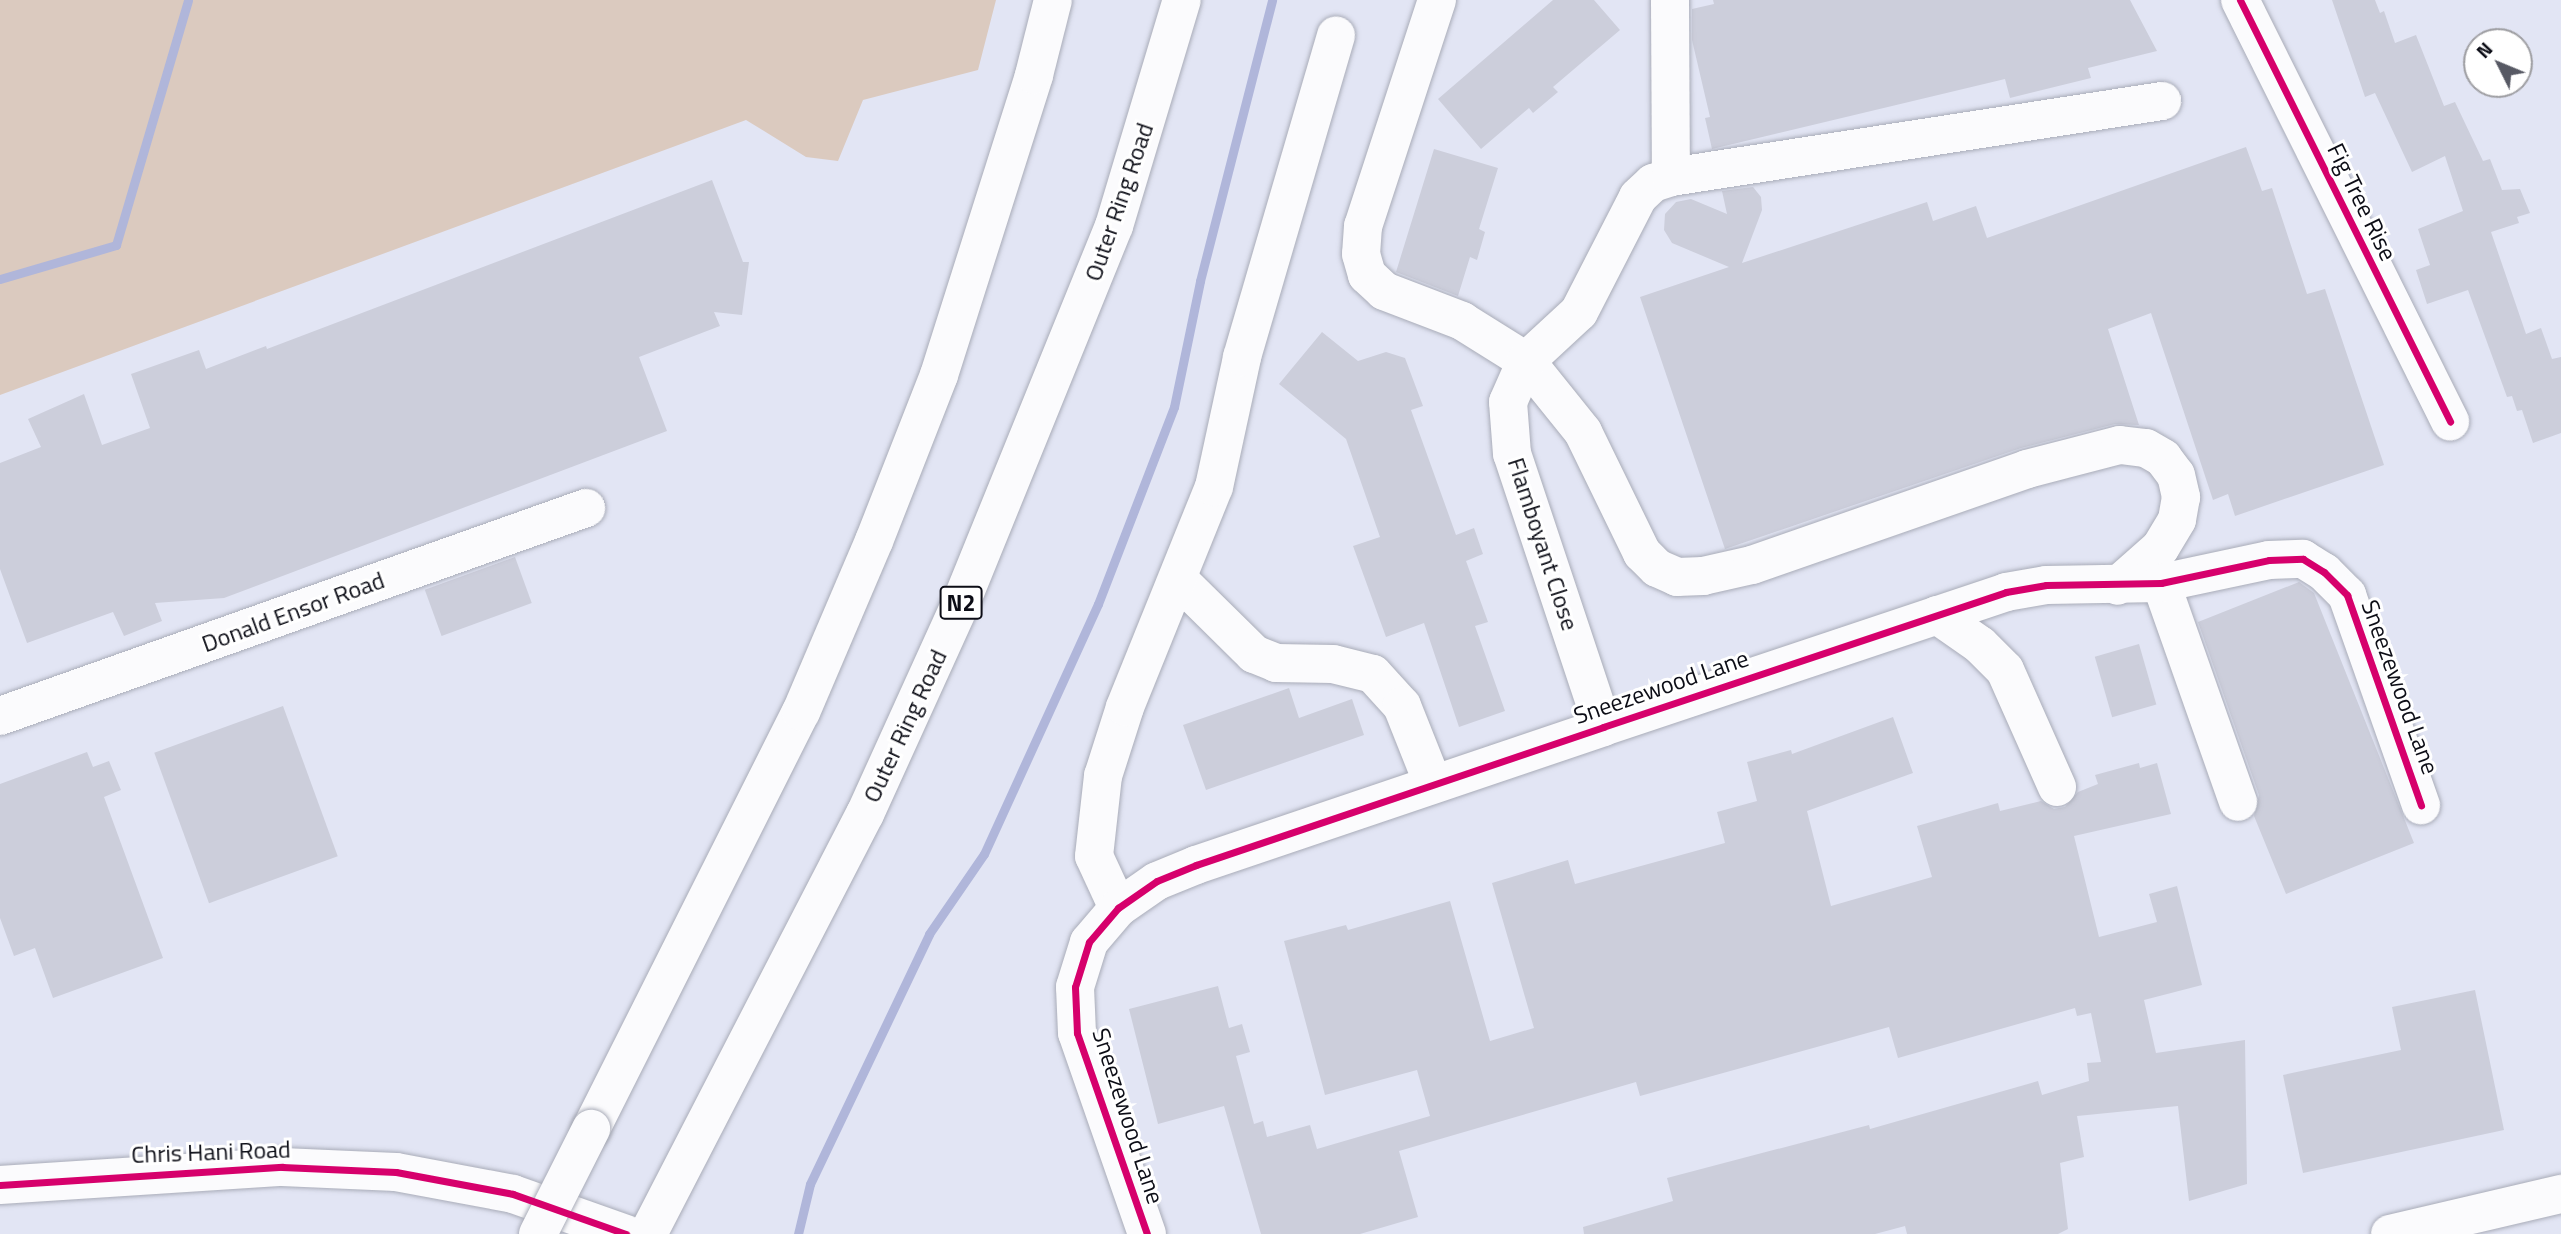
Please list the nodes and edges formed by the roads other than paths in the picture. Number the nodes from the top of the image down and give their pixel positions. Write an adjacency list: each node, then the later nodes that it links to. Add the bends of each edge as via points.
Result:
1 (1053, 0): 26 (main road, bridge, via 1034,75 943,362 874,541 801,712)
2 (1182, 0): 28 (main road, Outer Ring Road / N2, via 1114,226 960,605 864,814)
3 (1437, 0): 9 (main road, via 1363,226 1361,254 1367,275 1384,291 1462,321)
4 (1670, 0): 8 (main road)
5 (2240, 0): 10 (main road, Fig Tree Rise)
6 (1336, 35): 12 (main road, via 1242,357 1214,487)
7 (2162, 100): 8 (main road)
8 (1671, 177): 9 (main road, via 1653,183 1638,197 1579,312)
9 (1527, 361): 14 (main road, via 1583,432 1642,553 1657,568 1676,577 1752,565 2027,469 2120,445 2146,448 2163,458 2176,475 2181,497 2177,520 2160,548); 17 (main road, Flamboyant Close, via 1508,402 1512,454)
10 (2450, 422)
11 (586, 508): 16 (main road, Donald Ensor Road)
12 (1178, 579): 18 (main road, via 1254,654 1276,663 1333,664 1373,674 1402,706); 22 (main road, via 1125,707 1103,776 1094,856)
13 (2161, 583): 14 (main road, Sneezewood Lane); 20 (main road); 21 (main road, Sneezewood Lane, via 2270,560 2303,559 2324,572 2347,595)
14 (2117, 586): 15 (main road, Sneezewood Lane, via 2046,585 2007,592)
15 (1937, 615): 17 (main road, Sneezewood Lane); 19 (main road, via 1980,645 2005,670)
16 (0, 716)
17 (1603, 727): 18 (main road, Sneezewood Lane)
18 (1433, 784): 22 (main road, Sneezewood Lane, via 1196,864 1157,881)
19 (2057, 786)
20 (2238, 802)
21 (2421, 806)
22 (1118, 908): 29 (main road, Sneezewood Lane, via 1086,954 1075,987 1077,1033)
23 (0, 1185): 27 (main road, Chris Hani Road, via 282,1167 396,1172 513,1194)
24 (2561, 1194): 25 (main road)
25 (2452, 1227): 30 (main road)
26 (538, 1234)
27 (626, 1234)
28 (648, 1234)
29 (1147, 1234)
30 (2390, 1234)

